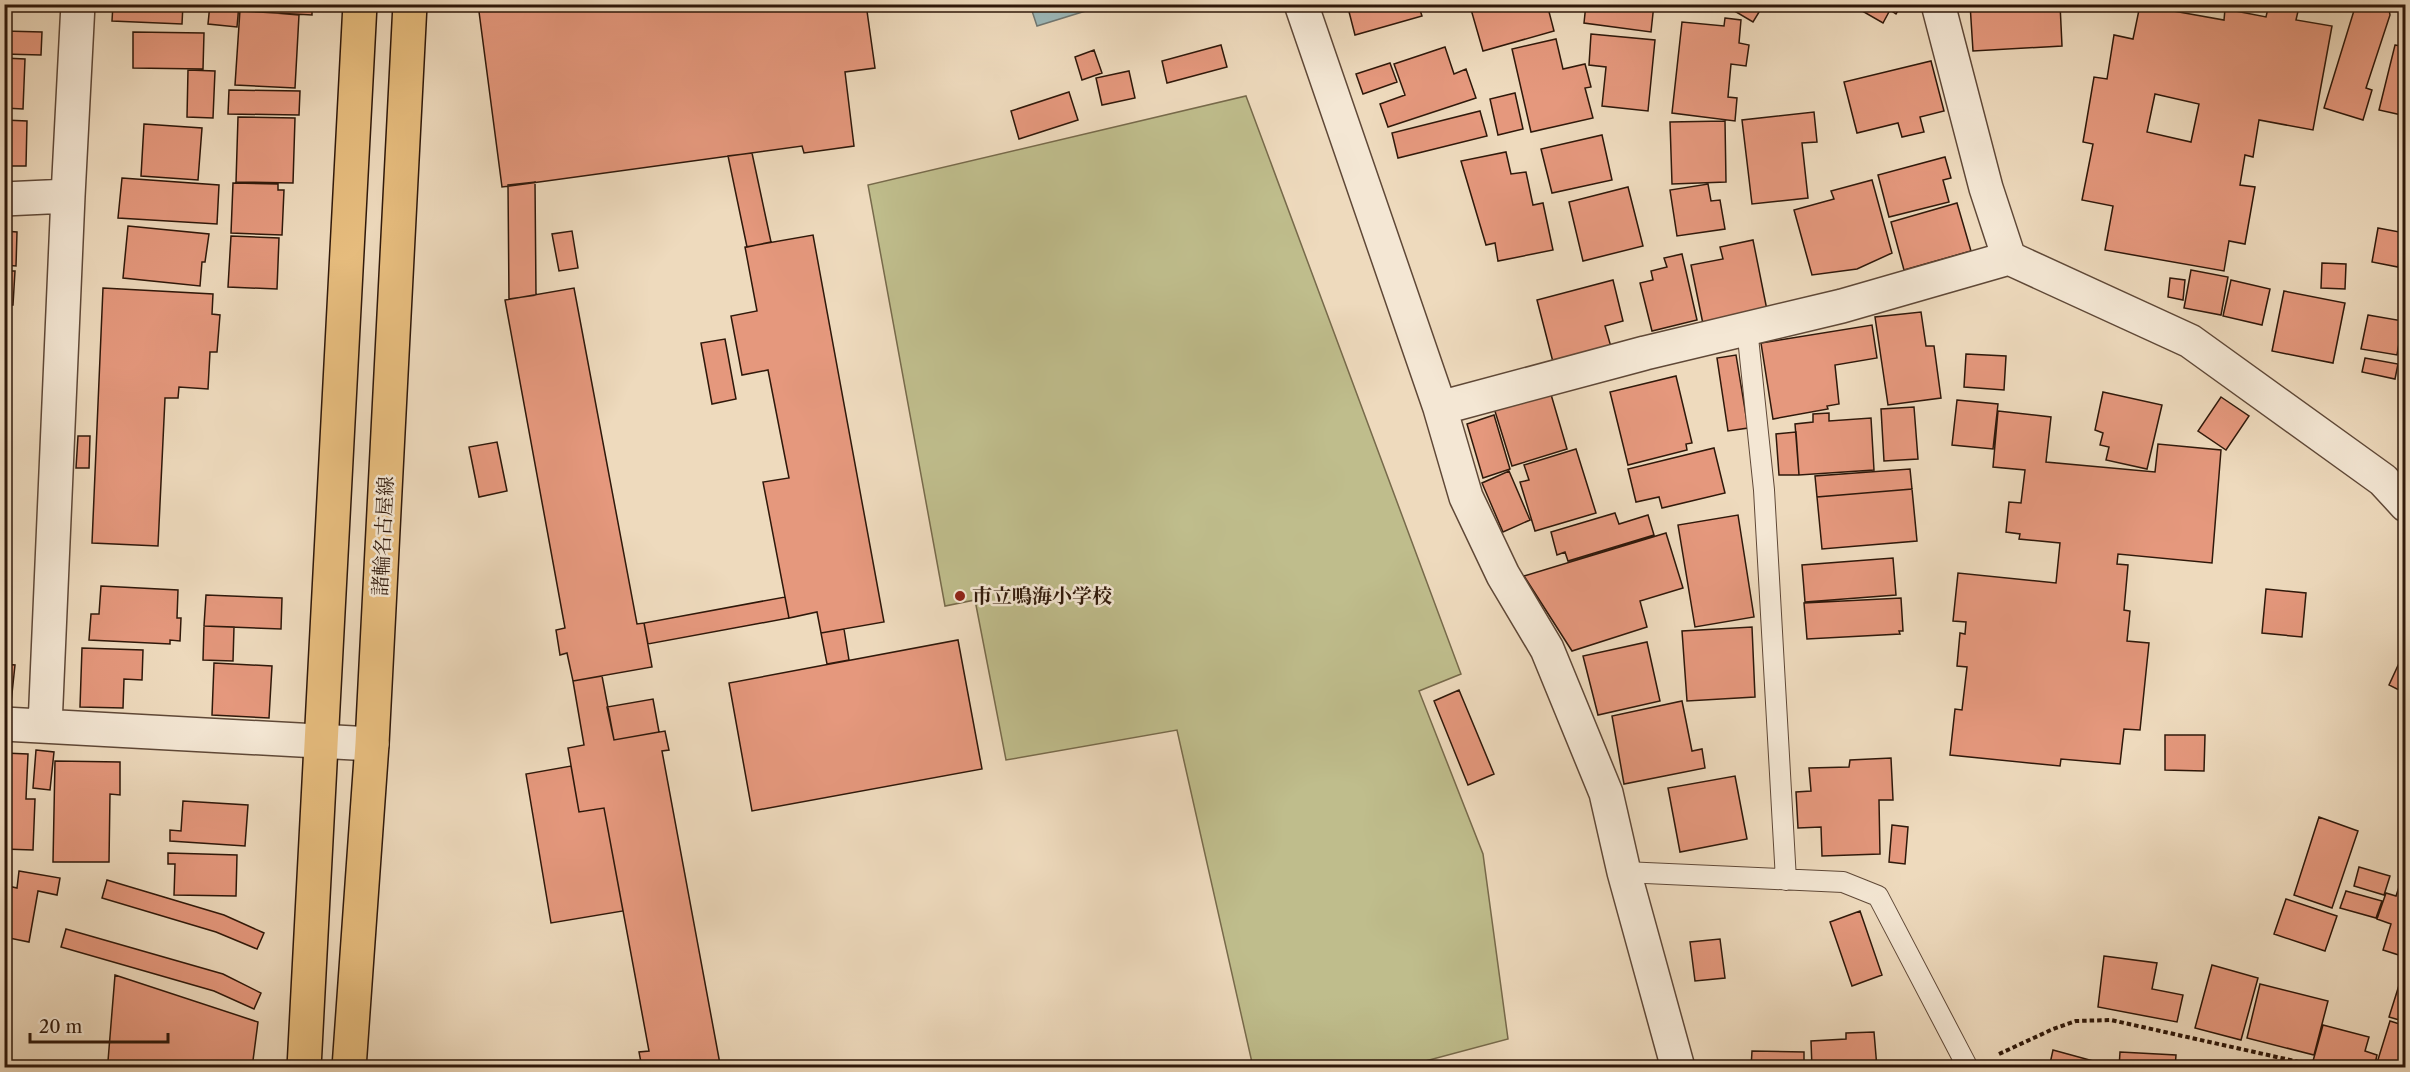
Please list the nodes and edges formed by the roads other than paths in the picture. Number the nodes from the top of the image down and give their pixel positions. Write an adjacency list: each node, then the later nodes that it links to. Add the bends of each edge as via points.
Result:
1 (78, 4): 6 (street)
2 (360, 4): 14 (main road)
3 (410, 4): 15 (main road, 諸輪名古屋線)
4 (1301, 4): 10 (street)
5 (1938, 4): 8 (street, via 1986,188)
6 (68, 196): 7 (street); 13 (street)
7 (4, 199)
8 (2009, 258): 9 (street, via 1842,306); 11 (street, via 2190,341 2383,480)
9 (1747, 328): 10 (street); 17 (lane, via 1764,489)
10 (1440, 408): 16 (street, via 1466,497 1503,575 1547,649 1606,794)
11 (2406, 505)
12 (4, 724): 13 (street)
13 (45, 726): 14 (street)
14 (322, 741): 15 (street); 18 (main road)
15 (372, 744): 19 (main road, 諸輪名古屋線)
16 (1624, 872): 17 (lane); 20 (street)
17 (1786, 880): 21 (lane, via 1843,882 1878,896)
18 (304, 1068)
19 (350, 1068)
20 (1678, 1068)
21 (1968, 1068)

